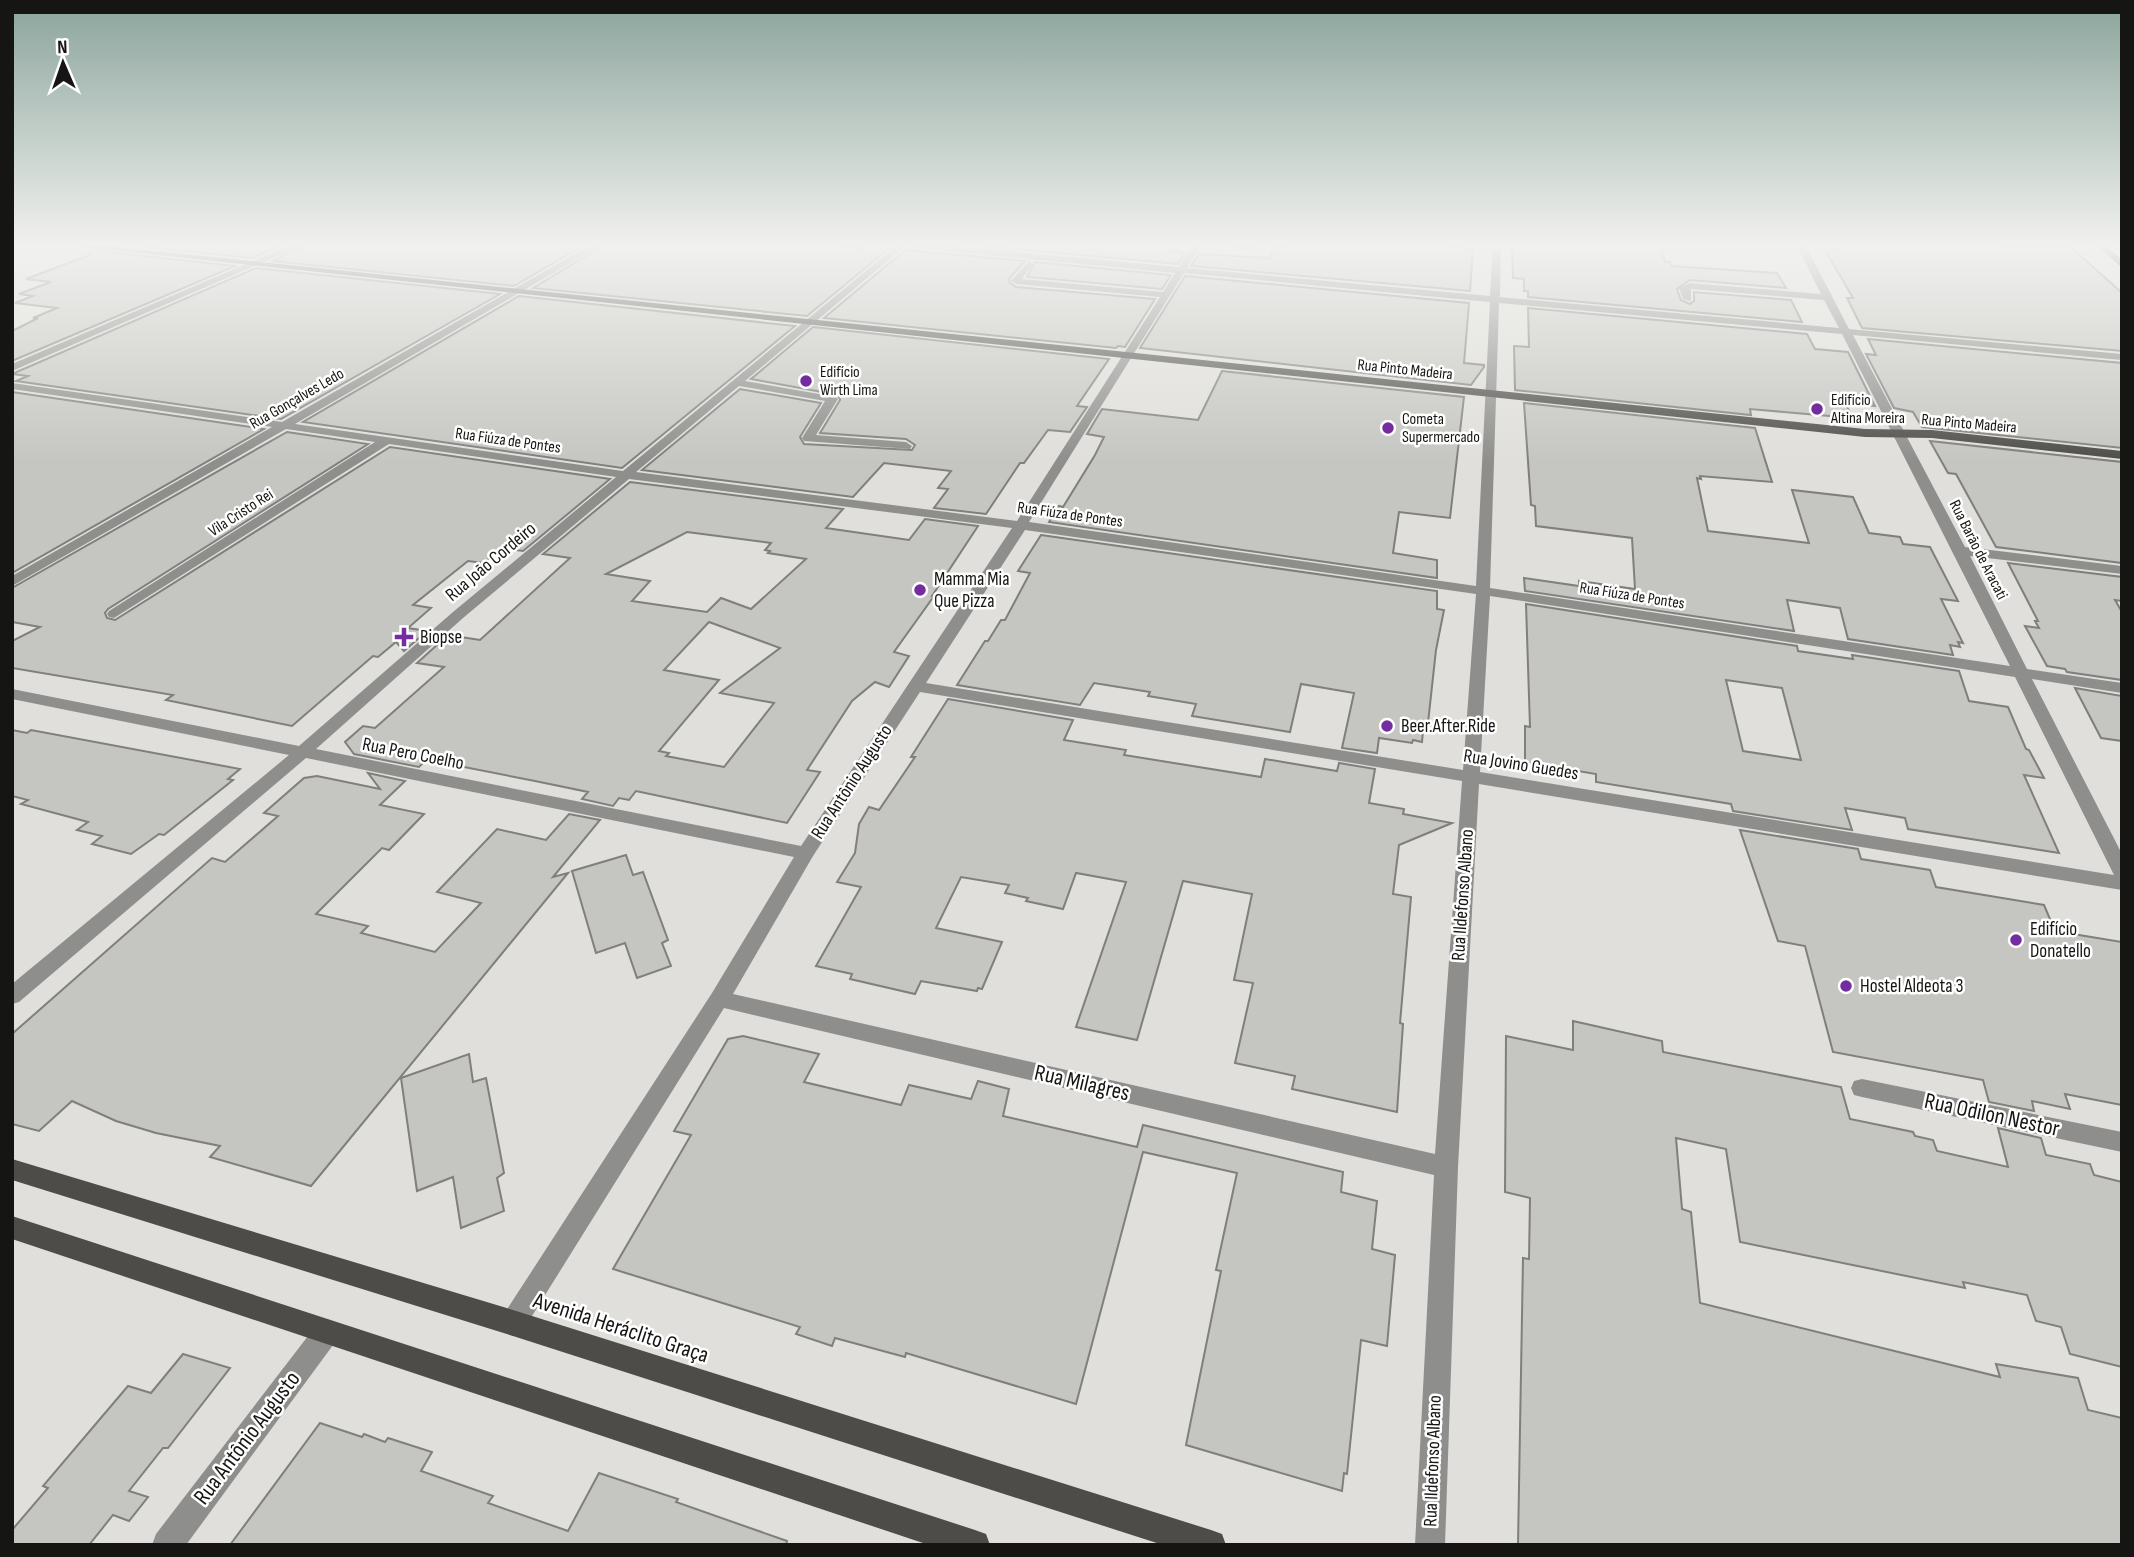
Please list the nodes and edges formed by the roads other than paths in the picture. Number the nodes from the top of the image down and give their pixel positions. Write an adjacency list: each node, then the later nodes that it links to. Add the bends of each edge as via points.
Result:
1 (133, 317): 13 (street)
2 (471, 317): 17 (street, Rua Gonçalves Ledo)
3 (749, 317): 9 (main road, Rua Pinto Madeira)
4 (817, 317): 9 (street, Rua João Cordeiro)
5 (1152, 317): 11 (street, Rua Antônio Augusto)
6 (1494, 317): 16 (street, Rua Ildefonso Albano)
7 (1683, 317): 10 (street)
8 (1838, 317): 10 (street, Rua Barão de Aracati)
9 (809, 323): 11 (main road, Rua Pinto Madeira); 14 (street, Rua João Cordeiro)
10 (1846, 332): 12 (street); 18 (street, Rua Barão de Aracati)
11 (1126, 356): 16 (main road, Rua Pinto Madeira); 23 (street, Rua Antônio Augusto)
12 (2122, 357)
13 (12, 368)
14 (738, 383): 20 (street, via 832,399 808,438); 22 (street, Rua João Cordeiro)
15 (12, 386): 17 (street, Rua Fiúza de Pontes)
16 (1492, 395): 18 (main road, Rua Pinto Madeira); 27 (street, Rua Ildefonso Albano)
17 (282, 425): 19 (street, Rua Fiúza de Pontes); 26 (street, Rua Gonçalves Ledo)
18 (1898, 435): 21 (main road, Rua Pinto Madeira, via 1933,434); 24 (street, Rua Barão de Aracati)
19 (386, 440): 22 (street, Rua Fiúza de Pontes); 28 (street, Vila Cristo Rei)
20 (905, 446)
21 (2122, 455)
22 (628, 476): 23 (street, Rua Fiúza de Pontes); 33 (street, Rua João Cordeiro, via 458,615)
23 (1021, 526): 27 (street, Rua Fiúza de Pontes); 30 (street, Rua Antônio Augusto)
24 (1960, 551): 25 (street); 29 (street, Rua Barão de Aracati)
25 (2122, 570)
26 (12, 582)
27 (1483, 591): 29 (street, Rua Fiúza de Pontes); 34 (street, Rua Ildefonso Albano)
28 (114, 614)
29 (2020, 673): 31 (street, Rua Fiúza de Pontes); 36 (street, Rua Barão de Aracati)
30 (915, 685): 34 (street, Rua Jovino Guedes); 35 (street, Rua Antônio Augusto)
31 (2122, 688)
32 (12, 694): 33 (street, Rua Pero Coelho)
33 (302, 753): 35 (street, Rua Pero Coelho); 38 (street, Rua João Cordeiro)
34 (1470, 778): 37 (street, Rua Jovino Guedes); 42 (street, Rua Ildefonso Albano)
35 (806, 853): 39 (street, Rua Antônio Augusto)
36 (2122, 873)
37 (2122, 883)
38 (12, 996)
39 (719, 999): 42 (street, Rua Milagres); 45 (street, Rua Antônio Augusto)
40 (1862, 1088): 41 (street, Rua Odilon Nestor)
41 (2122, 1142)
42 (1446, 1167): 50 (street, Rua Ildefonso Albano)
43 (12, 1169): 45 (main road, Avenida Heráclito Graça)
44 (12, 1227): 46 (main road)
45 (513, 1323): 49 (main road, Avenida Heráclito Graça)
46 (327, 1332): 47 (street, Rua Antônio Augusto); 48 (main road)
47 (167, 1545)
48 (975, 1545)
49 (1211, 1545)
50 (1430, 1545)

